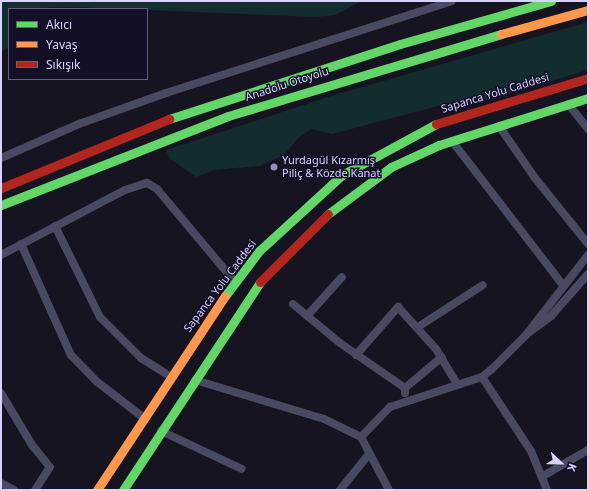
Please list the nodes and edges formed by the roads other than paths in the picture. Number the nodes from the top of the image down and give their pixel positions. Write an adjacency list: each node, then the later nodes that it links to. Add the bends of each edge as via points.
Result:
1 (452, 1): 10 (street, via 166,93 79,124)
2 (551, 1): 11 (highway, Anadolu Otoyolu, via 400,44 218,101 118,138)
3 (588, 10): 12 (highway, Anadolu Otoyolu, via 405,60 236,114)
4 (588, 78): 20 (highway, Sapanca Yolu Caddesi, via 429,126 384,149 342,175 303,207 259,251)
5 (588, 98): 6 (highway)
6 (568, 104): 7 (highway); 8 (street)
7 (499, 126): 9 (highway); 15 (street, via 535,178)
8 (588, 129)
9 (452, 141): 22 (street); 31 (highway, via 391,167 340,203 303,236 261,280)
10 (1, 158)
11 (1, 188)
12 (1, 205)
13 (55, 226): 14 (street); 20 (street, via 125,190 147,183 157,189); 29 (street, via 100,317 141,358)
14 (21, 244): 16 (street); 36 (street, via 71,355 96,381)
15 (588, 244)
16 (1, 255)
17 (588, 255): 22 (street)
18 (588, 274): 26 (street, via 551,316)
19 (342, 277): 24 (street)
20 (235, 282): 29 (highway, Sapanca Yolu Caddesi)
21 (483, 285): 25 (street)
22 (563, 285): 26 (street)
23 (292, 304): 24 (street)
24 (307, 316): 27 (street)
25 (418, 327): 27 (street, via 398,307); 28 (street)
26 (526, 335): 30 (street)
27 (356, 355): 33 (street)
28 (442, 357): 32 (street); 33 (street)
29 (170, 376): 36 (highway, Sapanca Yolu Caddesi)
30 (482, 376): 32 (street); 42 (street)
31 (195, 380): 37 (highway); 38 (street, via 324,419)
32 (457, 384): 35 (street)
33 (405, 388): 35 (street)
34 (1, 393): 45 (street, via 32,445 50,467)
35 (406, 401): 38 (street, via 384,411)
36 (144, 418): 46 (highway, Sapanca Yolu Caddesi)
37 (162, 431): 41 (street); 47 (highway)
38 (361, 437): 40 (street)
39 (588, 450): 42 (street)
40 (368, 455): 48 (street); 49 (street)
41 (242, 469)
42 (543, 476): 50 (street)
43 (1, 483): 44 (street)
44 (14, 490)
45 (34, 490)
46 (97, 490)
47 (123, 490)
48 (340, 490)
49 (389, 490)
50 (547, 490)

